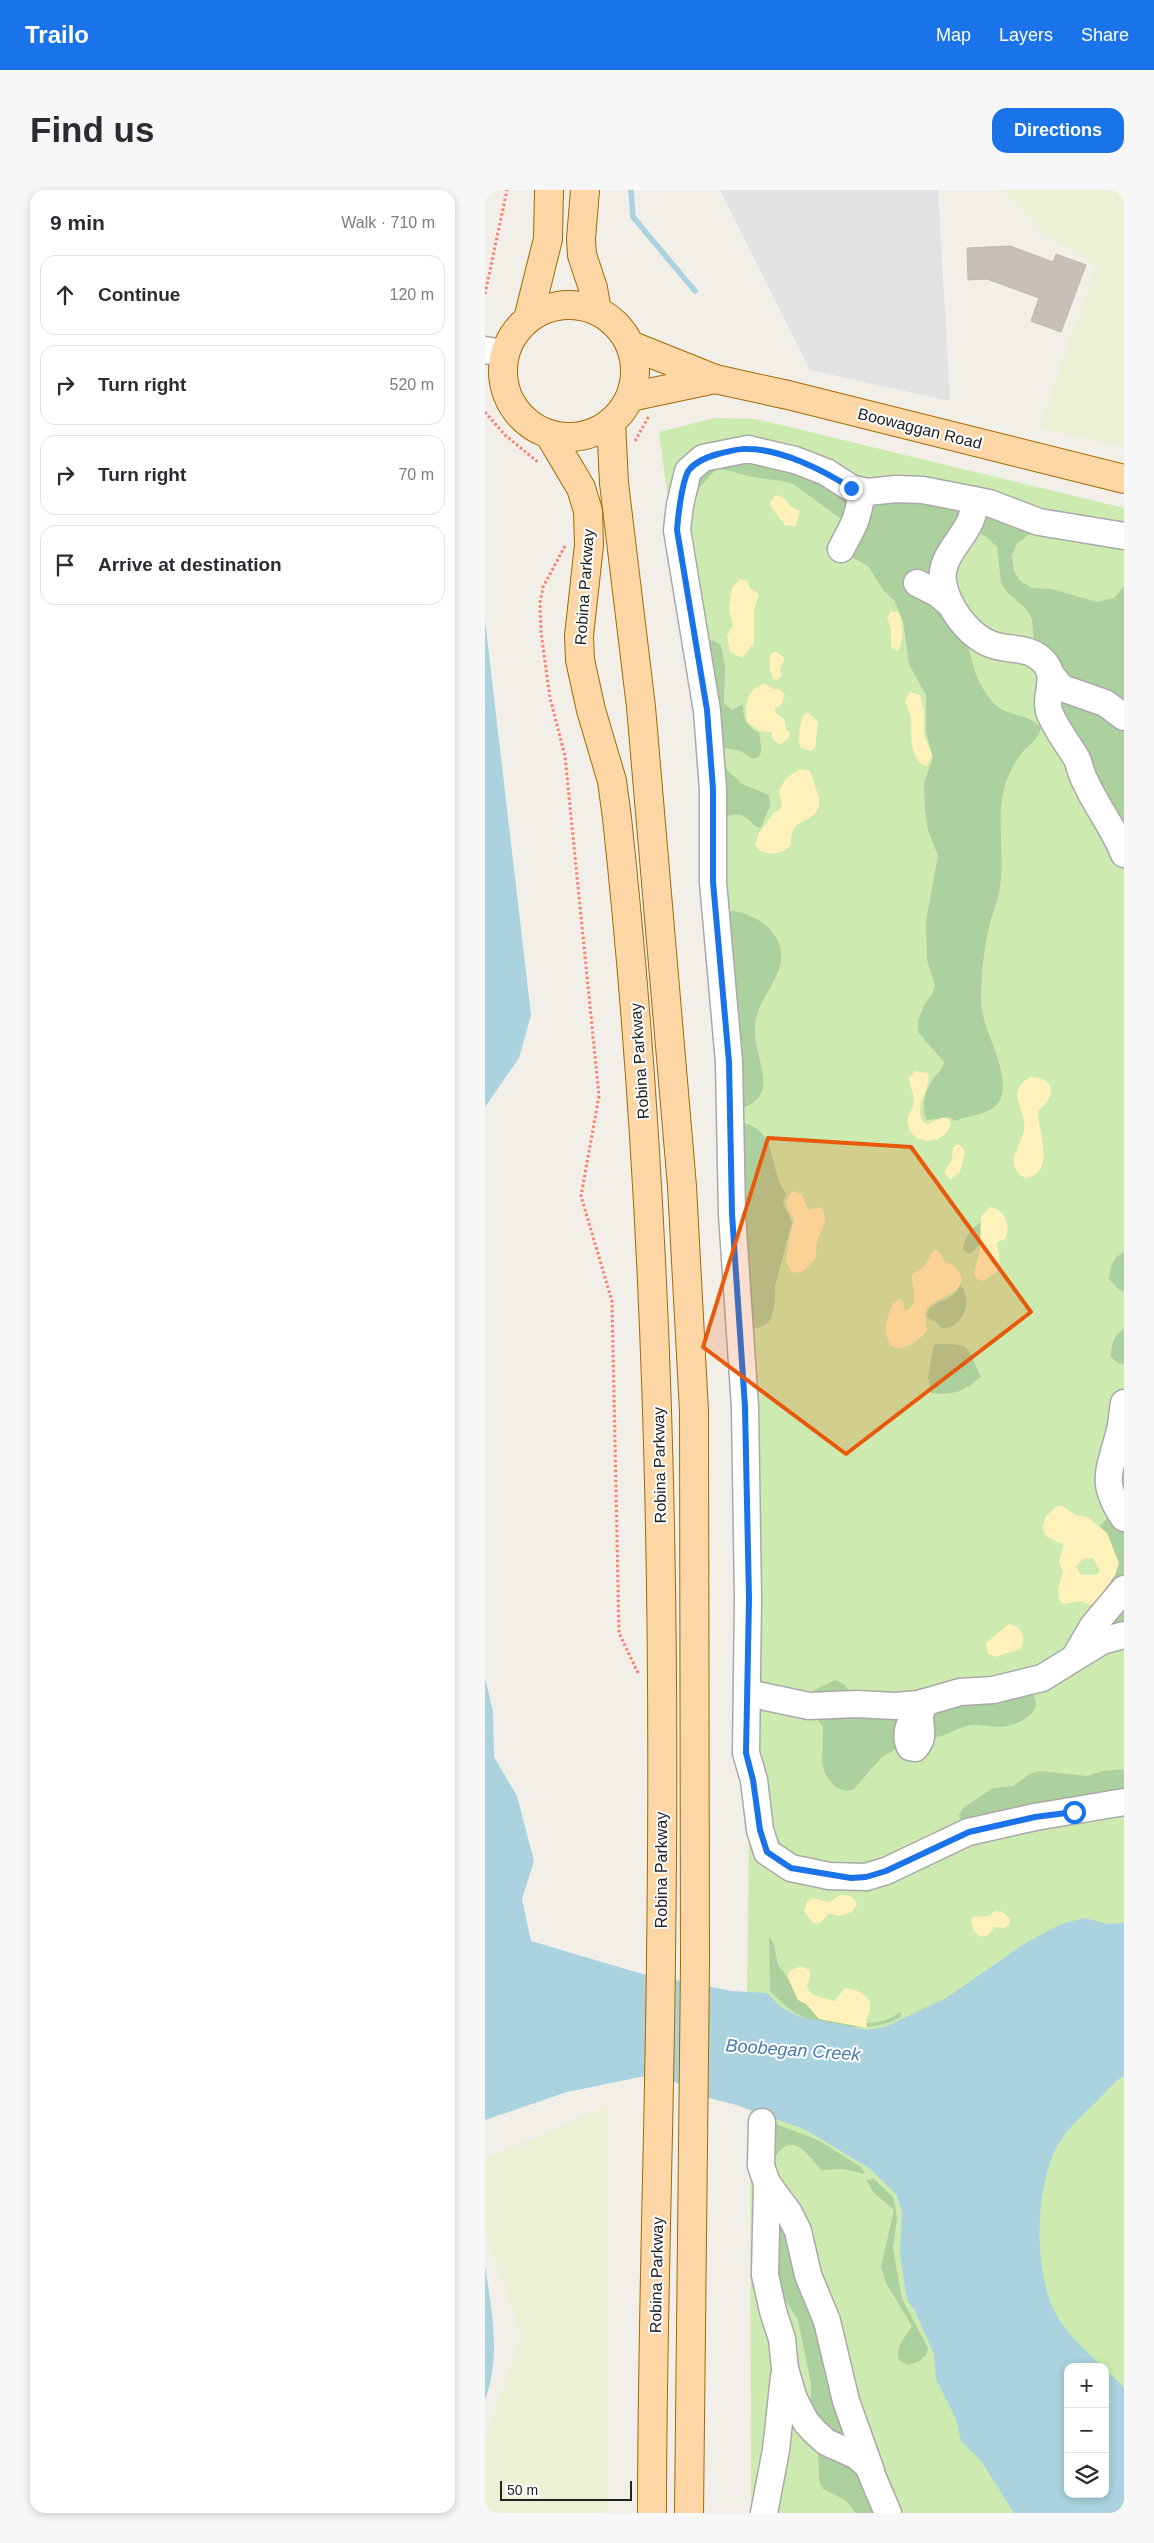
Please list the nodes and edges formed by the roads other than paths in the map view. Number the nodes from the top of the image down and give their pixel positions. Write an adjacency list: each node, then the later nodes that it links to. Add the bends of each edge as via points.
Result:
1 (549, 190): 4 (main road, via 548,239)
2 (585, 190): 3 (main road, via 581,247)
3 (597, 311): 4 (main road, via 561,305); 5 (main road, via 622,331)
4 (528, 319): 6 (main road)
5 (630, 345): 7 (main road, Boowaggan Road); 8 (main road, via 635,362 635,380)
6 (495, 351): 10 (main road, via 507,393 516,411 531,425)
7 (715, 379): 8 (main road, Boowaggan Road); 11 (main road, Boowaggan Road)
8 (630, 397): 9 (main road)
9 (611, 422): 10 (main road, via 592,433 571,437); 32 (main road, Robina Parkway, via 614,488 641,707 682,1196 693,1411 695,1964)
10 (549, 434): 31 (main road, Robina Parkway, via 578,482 588,511 590,527 579,636 580,660 612,781 641,1072 657,1396 661,1578 661,1955)
11 (1124, 479)
12 (861, 492): 13 (lane, via 923,490); 15 (lane, via 856,523); 25 (lane, via 826,472 767,452 748,449 725,453 703,458 688,471 677,530 707,710 713,789 713,882 729,1062 732,1214 745,1407 749,1599)
13 (980, 506): 14 (lane, via 1039,522); 17 (lane, via 944,565 943,582)
14 (1124, 536)
15 (841, 549)
16 (917, 583): 17 (lane)
17 (950, 604): 18 (lane, via 981,640 1035,653 1046,664)
18 (1056, 688): 19 (lane, via 1105,703); 20 (lane, via 1049,711 1115,831)
19 (1124, 717)
20 (1124, 854)
21 (1124, 1403): 22 (lane, via 1108,1474 1112,1500)
22 (1124, 1518)
23 (1124, 1589): 24 (lane, via 1100,1616)
24 (1105, 1636): 25 (lane, via 1042,1678 993,1690 960,1692 925,1702 895,1706 809,1706)
25 (747, 1693): 26 (lane, via 746,1753 760,1830 767,1852 791,1868 829,1876 866,1877 886,1871 969,1832 1017,1820)
26 (1124, 1802)
27 (762, 2122): 28 (lane, via 761,2166)
28 (767, 2183): 29 (lane, via 765,2275 783,2339); 30 (lane, via 798,2231 808,2275 827,2321 846,2401)
29 (785, 2369): 30 (lane, via 794,2399 806,2422 827,2442 857,2456 868,2466); 33 (lane, via 776,2450)
30 (876, 2483): 34 (lane)
31 (652, 2513)
32 (689, 2513)
33 (764, 2513)
34 (888, 2513)

